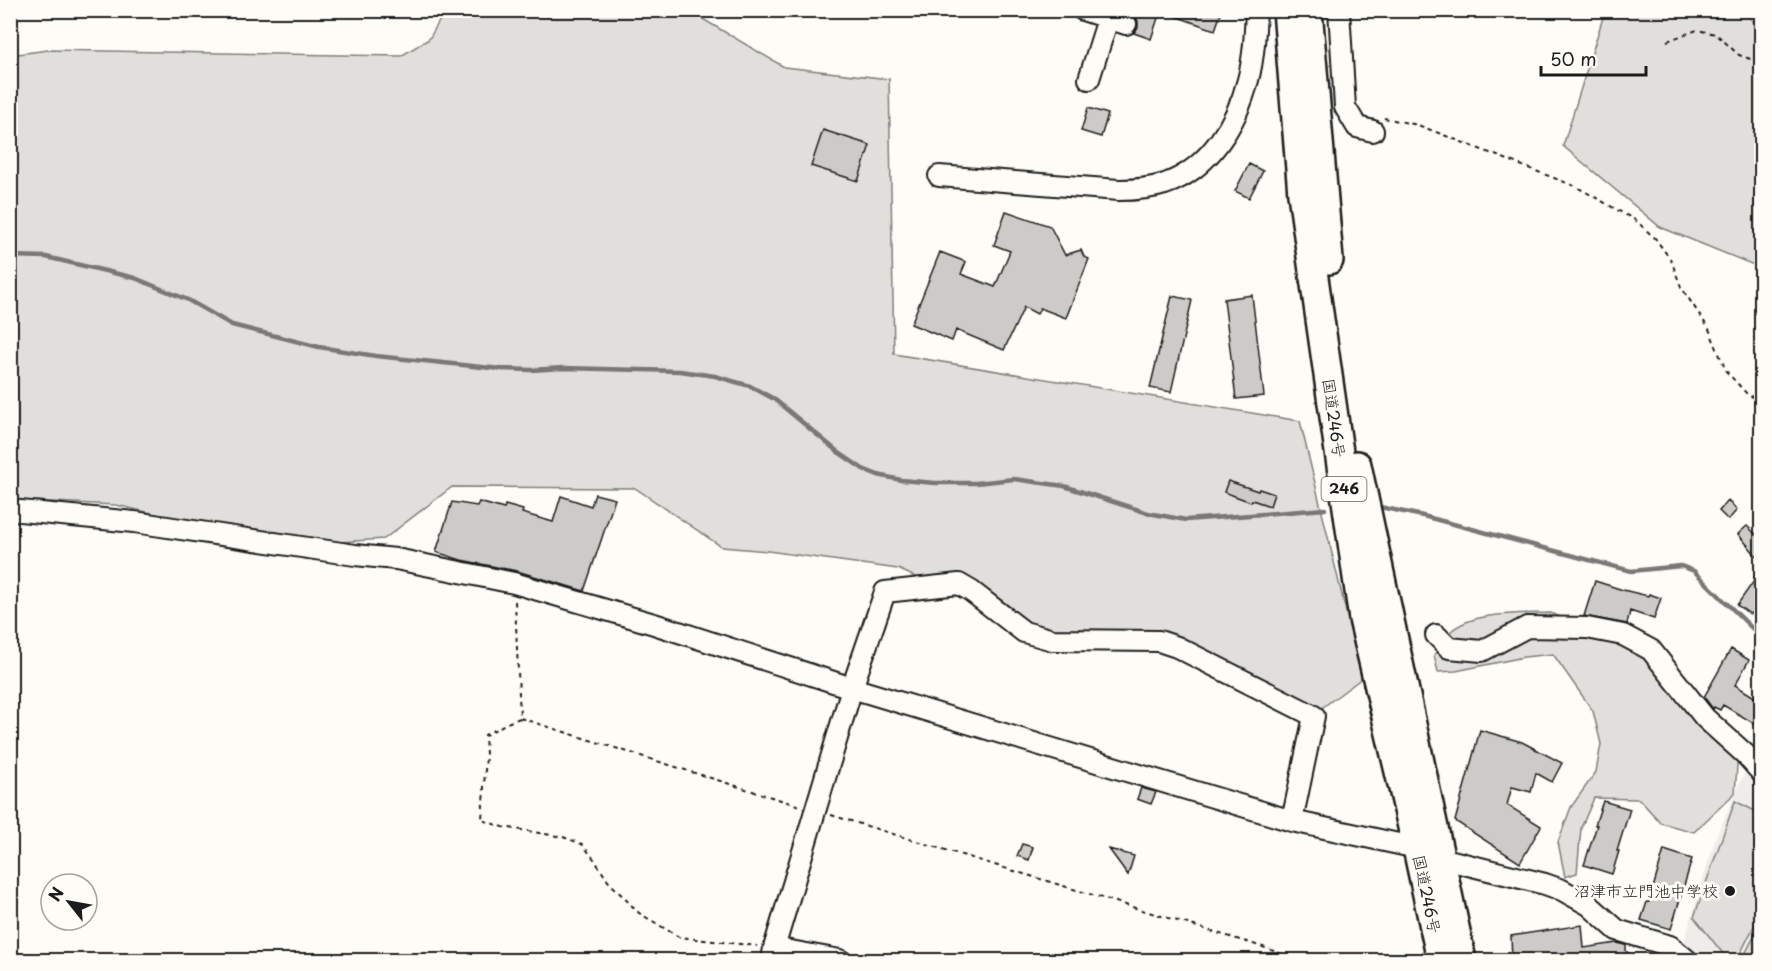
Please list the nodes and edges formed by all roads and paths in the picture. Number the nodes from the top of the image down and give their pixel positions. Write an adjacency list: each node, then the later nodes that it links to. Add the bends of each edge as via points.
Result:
1 (1083, 10): 8 (street, via 1117,22)
2 (1256, 10): 10 (street, via 1249,78 1239,110 1205,159 1165,184 1140,190)
3 (1287, 10): 20 (highway, 国道246号 / 246, via 1302,194 1363,619)
4 (1308, 10): 20 (highway, 国道246号 / 246, via 1328,254 1355,452)
5 (1340, 10): 9 (street, via 1345,107 1357,127)
6 (1667, 41): 7 (path, via 1697,30 1716,34 1739,55)
7 (1761, 63)
8 (1089, 79)
9 (1379, 124): 11 (path, via 1418,125 1577,187 1635,220 1656,238 1671,260 1681,286 1709,328 1726,370 1747,394)
10 (939, 176)
11 (1761, 402)
12 (10, 510): 13 (street, via 134,522 396,559)
13 (514, 583): 15 (street); 16 (path)
14 (1436, 634): 17 (street, via 1449,648 1482,651 1527,627 1587,628 1623,635 1651,650 1705,718 1746,754)
15 (852, 688): 18 (street); 19 (street); 19 (street, via 885,592 959,584 1024,632 1053,639 1159,641 1314,716)
16 (520, 718): 18 (path); 21 (path, via 485,735 482,820 582,844 608,881 639,913 679,937)
17 (1761, 773)
18 (815, 811): 21 (street); 23 (path, via 1263,946)
19 (1292, 821): 20 (street)
20 (1428, 853): 24 (highway, 国道246号 / 246); 25 (highway, 国道246号 / 246); 26 (street, via 1562,890 1589,904 1617,930 1670,946)
21 (773, 954): 22 (street)
22 (840, 960)
23 (1298, 960)
24 (1441, 960)
25 (1462, 960)
26 (1687, 960)

